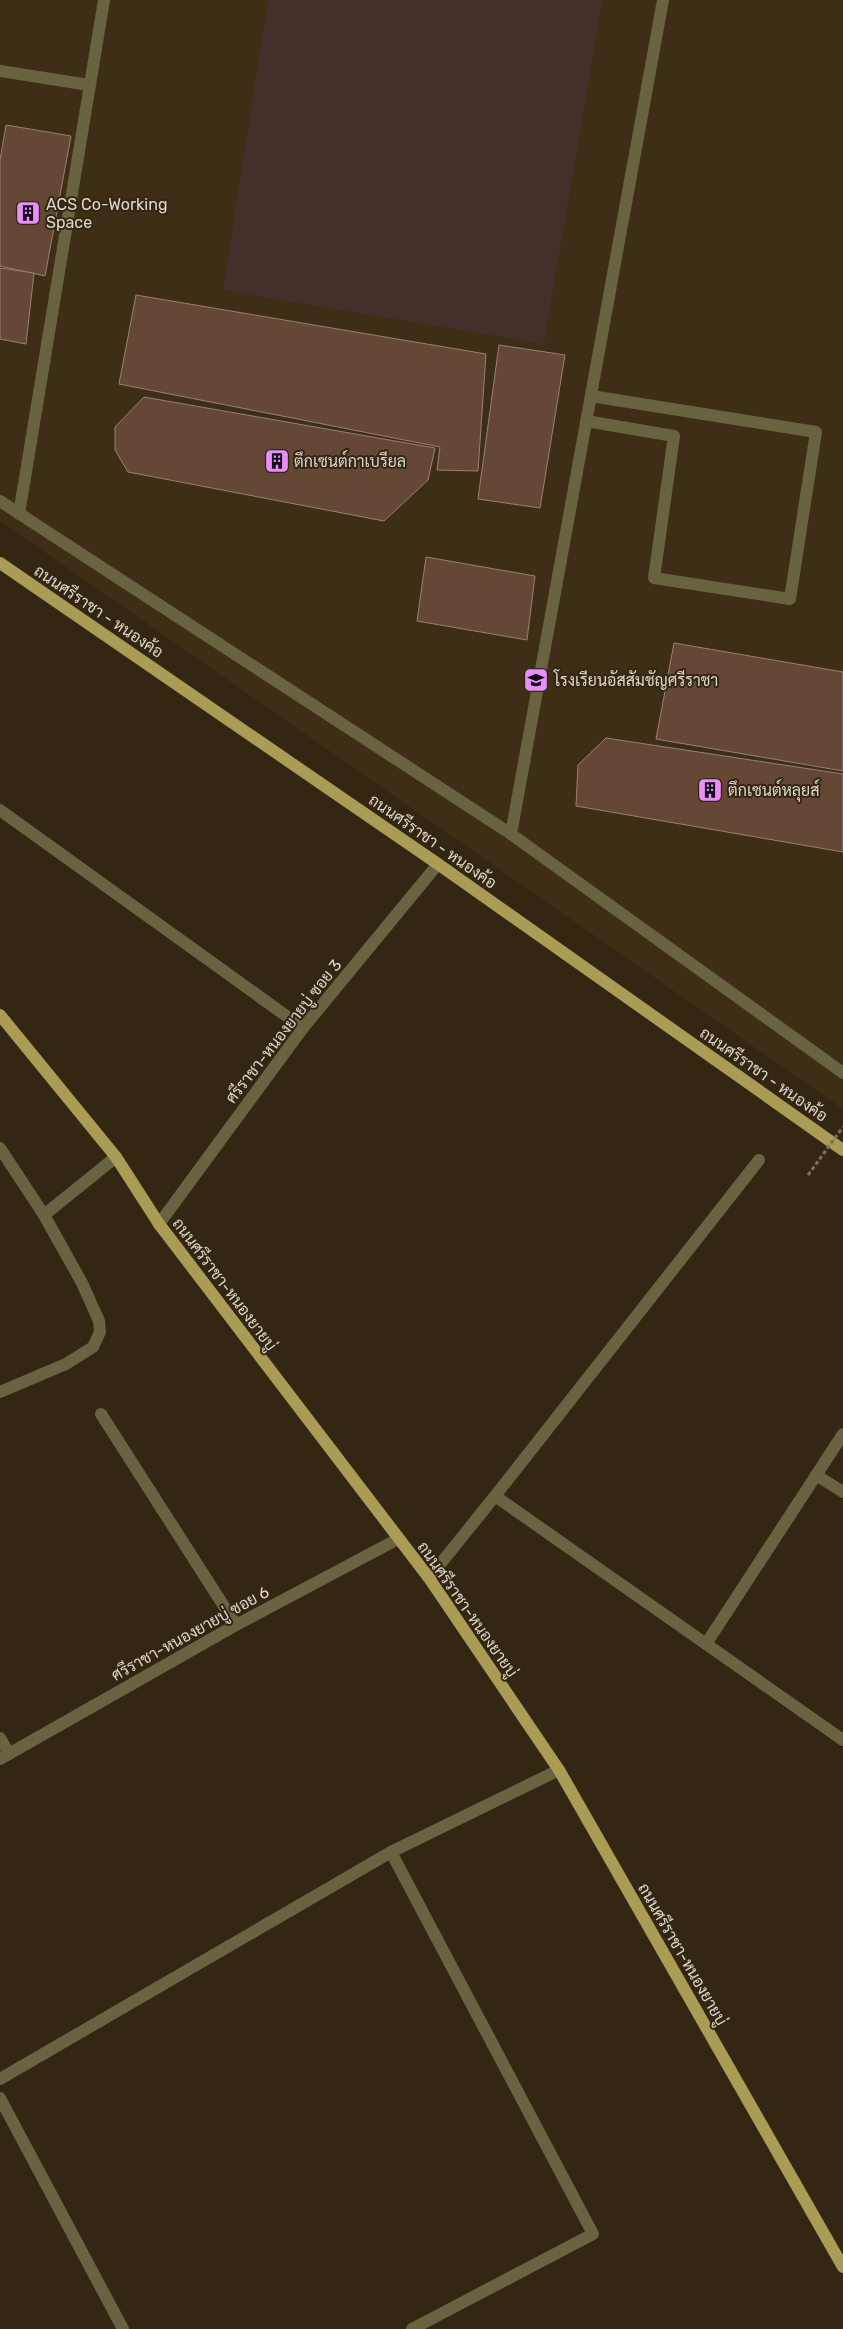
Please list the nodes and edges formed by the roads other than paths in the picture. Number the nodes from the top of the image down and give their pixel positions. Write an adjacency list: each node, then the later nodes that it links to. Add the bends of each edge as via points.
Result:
1 (104, 0): 4 (street)
2 (663, 0): 5 (street)
3 (0, 70): 4 (street)
4 (89, 85): 8 (street)
5 (591, 396): 6 (street); 6 (street, via 816,432 790,599 654,578 674,436)
6 (586, 421): 11 (street)
7 (0, 501): 8 (street)
8 (19, 514): 11 (street)
9 (0, 563): 12 (main road, ถนนศรีราชา - หนองค้อ)
10 (0, 810): 14 (street)
11 (511, 834): 15 (street)
12 (438, 864): 14 (street, ศรีราชา-หนองยายบู่ ซอย 3); 17 (main road, ถนนศรีราชา - หนองค้อ)
13 (0, 1015): 18 (main road, ถนนศรีราชา-หนองยายบู่)
14 (303, 1028): 21 (street, ศรีราชา-หนองยายบู่ ซอย 3)
15 (843, 1073)
16 (0, 1148): 20 (street)
17 (843, 1150)
18 (116, 1157): 20 (street); 21 (main road, ถนนศรีราชา-หนองยายบู่)
19 (758, 1160): 27 (street)
20 (44, 1215): 22 (street, via 82,1283 99,1321 100,1332 93,1347 66,1364)
21 (159, 1224): 28 (main road, ถนนศรีราชา-หนองยายบู่)
22 (0, 1392)
23 (101, 1414): 30 (street)
24 (843, 1434): 25 (street)
25 (816, 1475): 26 (street); 31 (street)
26 (843, 1492)
27 (496, 1496): 29 (street); 31 (street)
28 (398, 1539): 29 (main road, ถนนศรีราชา-หนองยายบู่); 30 (street, ศรีราชา-หนองยายบู่ ซอย 6)
29 (429, 1578): 35 (main road, ถนนศรีราชา-หนองยายบู่)
30 (236, 1625): 34 (street, ศรีราชา-หนองยายบู่ ซอย 6)
31 (706, 1644): 33 (street)
32 (0, 1738): 34 (street)
33 (843, 1740)
34 (5, 1757)
35 (560, 1770): 36 (street); 39 (main road, ถนนศรีราชา-หนองยายบู่)
36 (391, 1852): 37 (street); 41 (street, via 593,2234)
37 (0, 2079)
38 (0, 2098): 40 (street)
39 (843, 2267)
40 (123, 2329)
41 (412, 2329)

